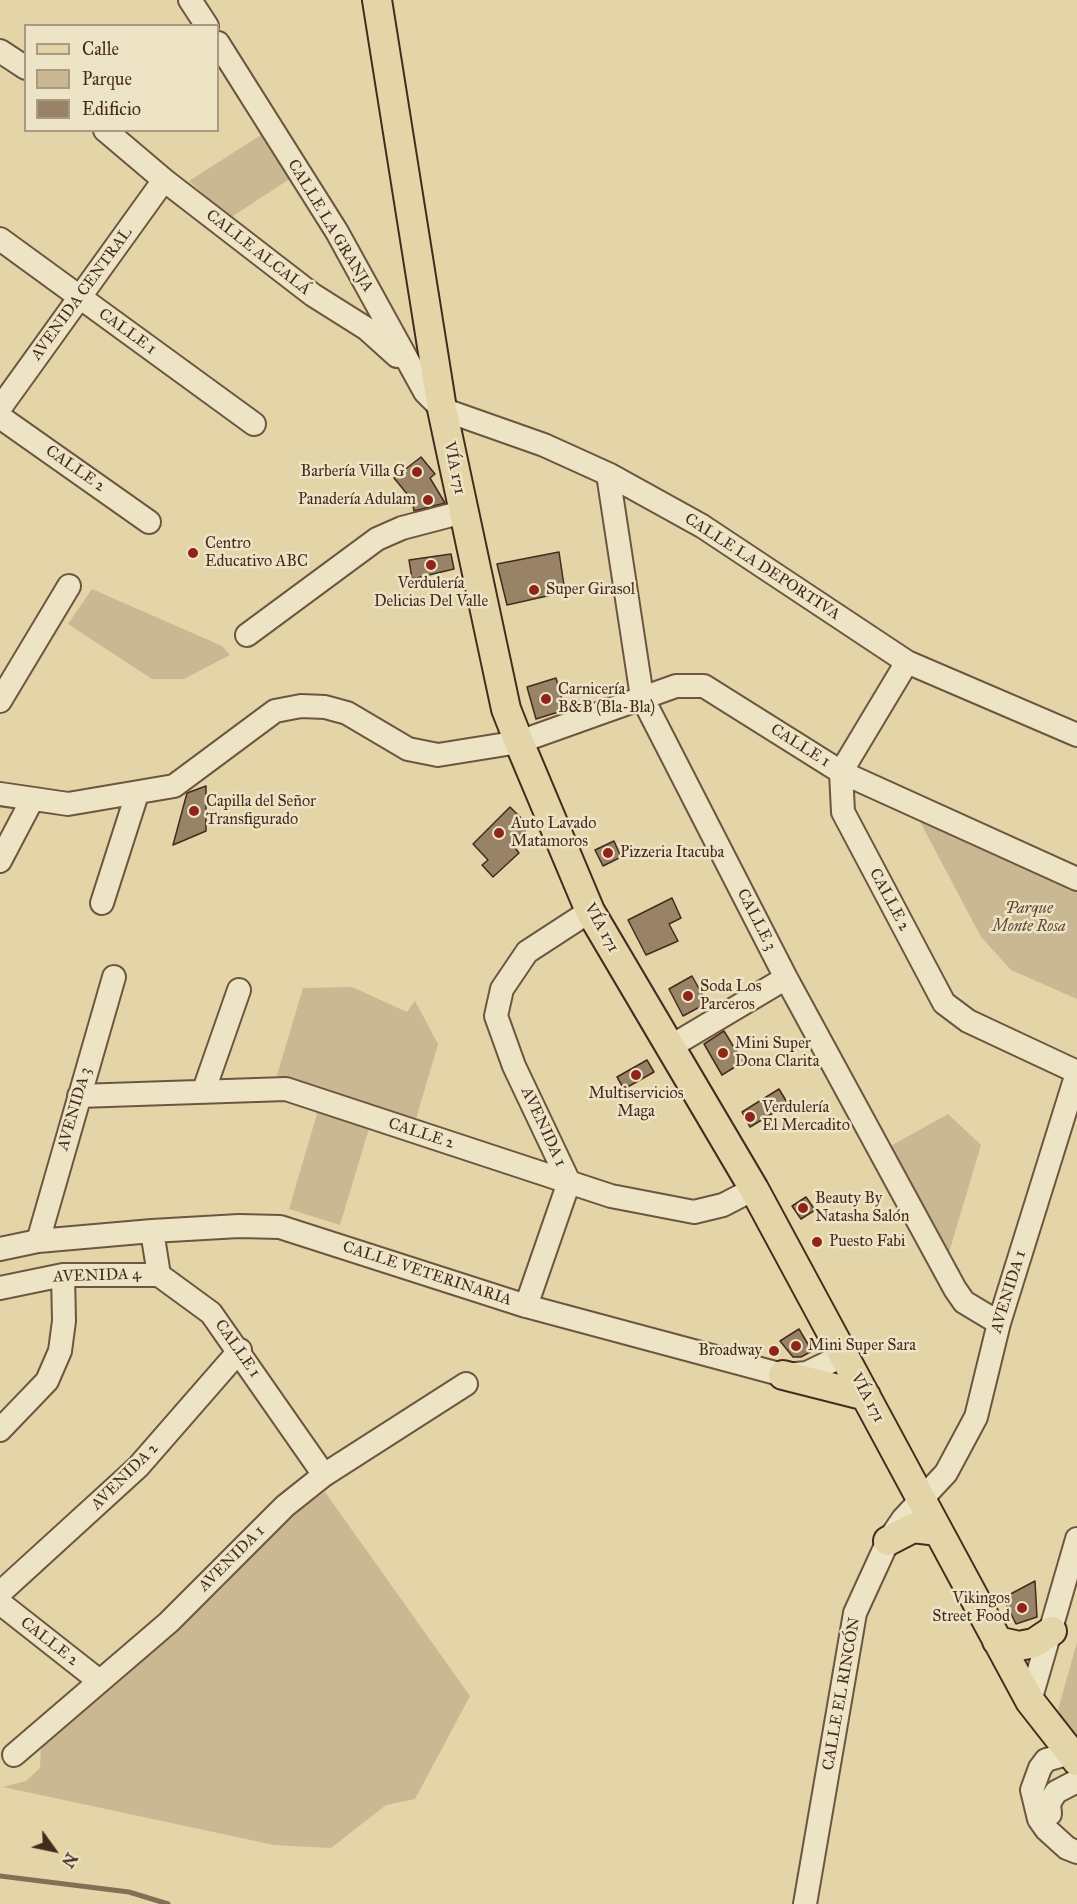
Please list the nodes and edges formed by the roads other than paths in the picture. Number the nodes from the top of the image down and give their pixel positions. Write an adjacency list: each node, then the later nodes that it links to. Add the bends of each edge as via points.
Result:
1 (190, 0): 3 (street)
2 (377, 0): 15 (main road, VÍA 171)
3 (206, 24)
4 (219, 45): 10 (street, CALLE LA GRANJA, via 331,222)
5 (0, 51): 6 (street)
6 (24, 67)
7 (107, 132): 8 (street, CALLE ALCALÁ)
8 (164, 180): 11 (street, AVENIDA CENTRAL); 12 (street, CALLE ALCALÁ)
9 (0, 239): 11 (street, CALLE 1)
10 (368, 289): 12 (street, via 360,305); 13 (street, CALLE LA GRANJA)
11 (79, 297): 14 (street, AVENIDA CENTRAL); 17 (street, CALLE 1)
12 (338, 311): 13 (street, CALLE ALCALÁ, via 368,329)
13 (413, 372): 15 (street, CALLE LA GRANJA)
14 (0, 408)
15 (442, 409): 18 (street, CALLE LA DEPORTIVA, via 544,445); 19 (main road, VÍA 171)
16 (0, 417): 20 (street, CALLE 2)
17 (254, 424)
18 (608, 474): 23 (street, CALLE LA DEPORTIVA, via 702,526); 24 (street, CALLE 3)
19 (463, 512): 22 (street, via 402,528 377,539); 27 (main road, VÍA 171, via 506,709)
20 (149, 522)
21 (69, 586): 25 (street)
22 (247, 635)
23 (907, 662): 26 (street, CALLE LA DEPORTIVA); 28 (street)
24 (642, 697): 27 (street, CALLE 1); 28 (street, CALLE 1, via 676,686 704,686); 37 (street, CALLE 3)
25 (0, 701)
26 (1077, 735)
27 (519, 742): 30 (street, CALLE 1, via 438,755 408,749 347,713 301,706 275,711 174,786); 35 (main road, VÍA 171)
28 (841, 772): 33 (street, CALLE 1); 40 (street, CALLE 2, via 843,812 944,1003 968,1022)
29 (0, 794): 31 (street, CALLE 1)
30 (137, 794): 31 (street, CALLE 1, via 68,804); 34 (street)
31 (32, 800): 32 (street)
32 (0, 861)
33 (1077, 879)
34 (102, 903)
35 (590, 911): 39 (main road, VÍA 171); 43 (street, AVENIDA 1, via 527,952 502,989 496,1016 514,1066)
36 (114, 977): 42 (street, AVENIDA 3)
37 (786, 978): 39 (street); 52 (street, CALLE 3, via 955,1289 964,1302)
38 (239, 990): 41 (street)
39 (670, 1047): 44 (main road, VÍA 171)
40 (1077, 1072): 52 (street, AVENIDA 1)
41 (204, 1090): 42 (street, CALLE 2); 43 (street, CALLE 2, via 285,1089)
42 (79, 1096): 46 (street, AVENIDA 3)
43 (569, 1182): 44 (street, CALLE 2, via 611,1196 694,1212 723,1205); 51 (street, AVENIDA 1)
44 (754, 1189): 54 (main road, VÍA 171)
45 (152, 1231): 46 (street, CALLE VETERINARIA); 49 (street); 51 (street, CALLE VETERINARIA, via 280,1227)
46 (38, 1241): 47 (street, CALLE VETERINARIA)
47 (0, 1249)
48 (63, 1275): 49 (street, AVENIDA 4); 50 (street, AVENIDA 4); 58 (street, via 60,1351 47,1381)
49 (159, 1275): 53 (street, CALLE 1, via 211,1313)
50 (0, 1287)
51 (526, 1306): 55 (street, CALLE VETERINARIA)
52 (999, 1323): 60 (street, AVENIDA 1, via 976,1417 946,1473)
53 (240, 1350): 59 (street, CALLE 1); 64 (street, AVENIDA 2, via 138,1467)
54 (844, 1355): 55 (street, CALLE VETERINARIA, via 807,1373); 57 (main road, VÍA 171)
55 (783, 1375): 57 (main road)
56 (466, 1384): 59 (street, AVENIDA 1)
57 (866, 1396): 60 (main road, VÍA 171)
58 (0, 1430)
59 (324, 1475): 68 (street, AVENIDA 1, via 285,1506 169,1622)
60 (920, 1499): 61 (main road, VÍA 171); 63 (street, CALLE EL RINCÓN)
61 (938, 1531): 63 (main road, via 914,1528); 67 (main road, VÍA 171)
62 (1077, 1539): 66 (street)
63 (888, 1541): 75 (street, CALLE EL RINCÓN, via 855,1613)
64 (0, 1593)
65 (0, 1603): 68 (street, CALLE 2)
66 (1052, 1631): 67 (main road, via 1034,1643 1019,1646); 69 (street)
67 (997, 1641): 69 (main road, VÍA 171)
68 (98, 1680): 70 (street, AVENIDA 1)
69 (1030, 1701): 71 (main road, VÍA 171)
70 (14, 1755)
71 (1074, 1757): 74 (street, via 1046,1760 1032,1790 1039,1819 1046,1829)
72 (1077, 1781): 73 (street, via 1056,1792 1049,1803)
73 (1050, 1814)
74 (1077, 1852)
75 (806, 1904)

